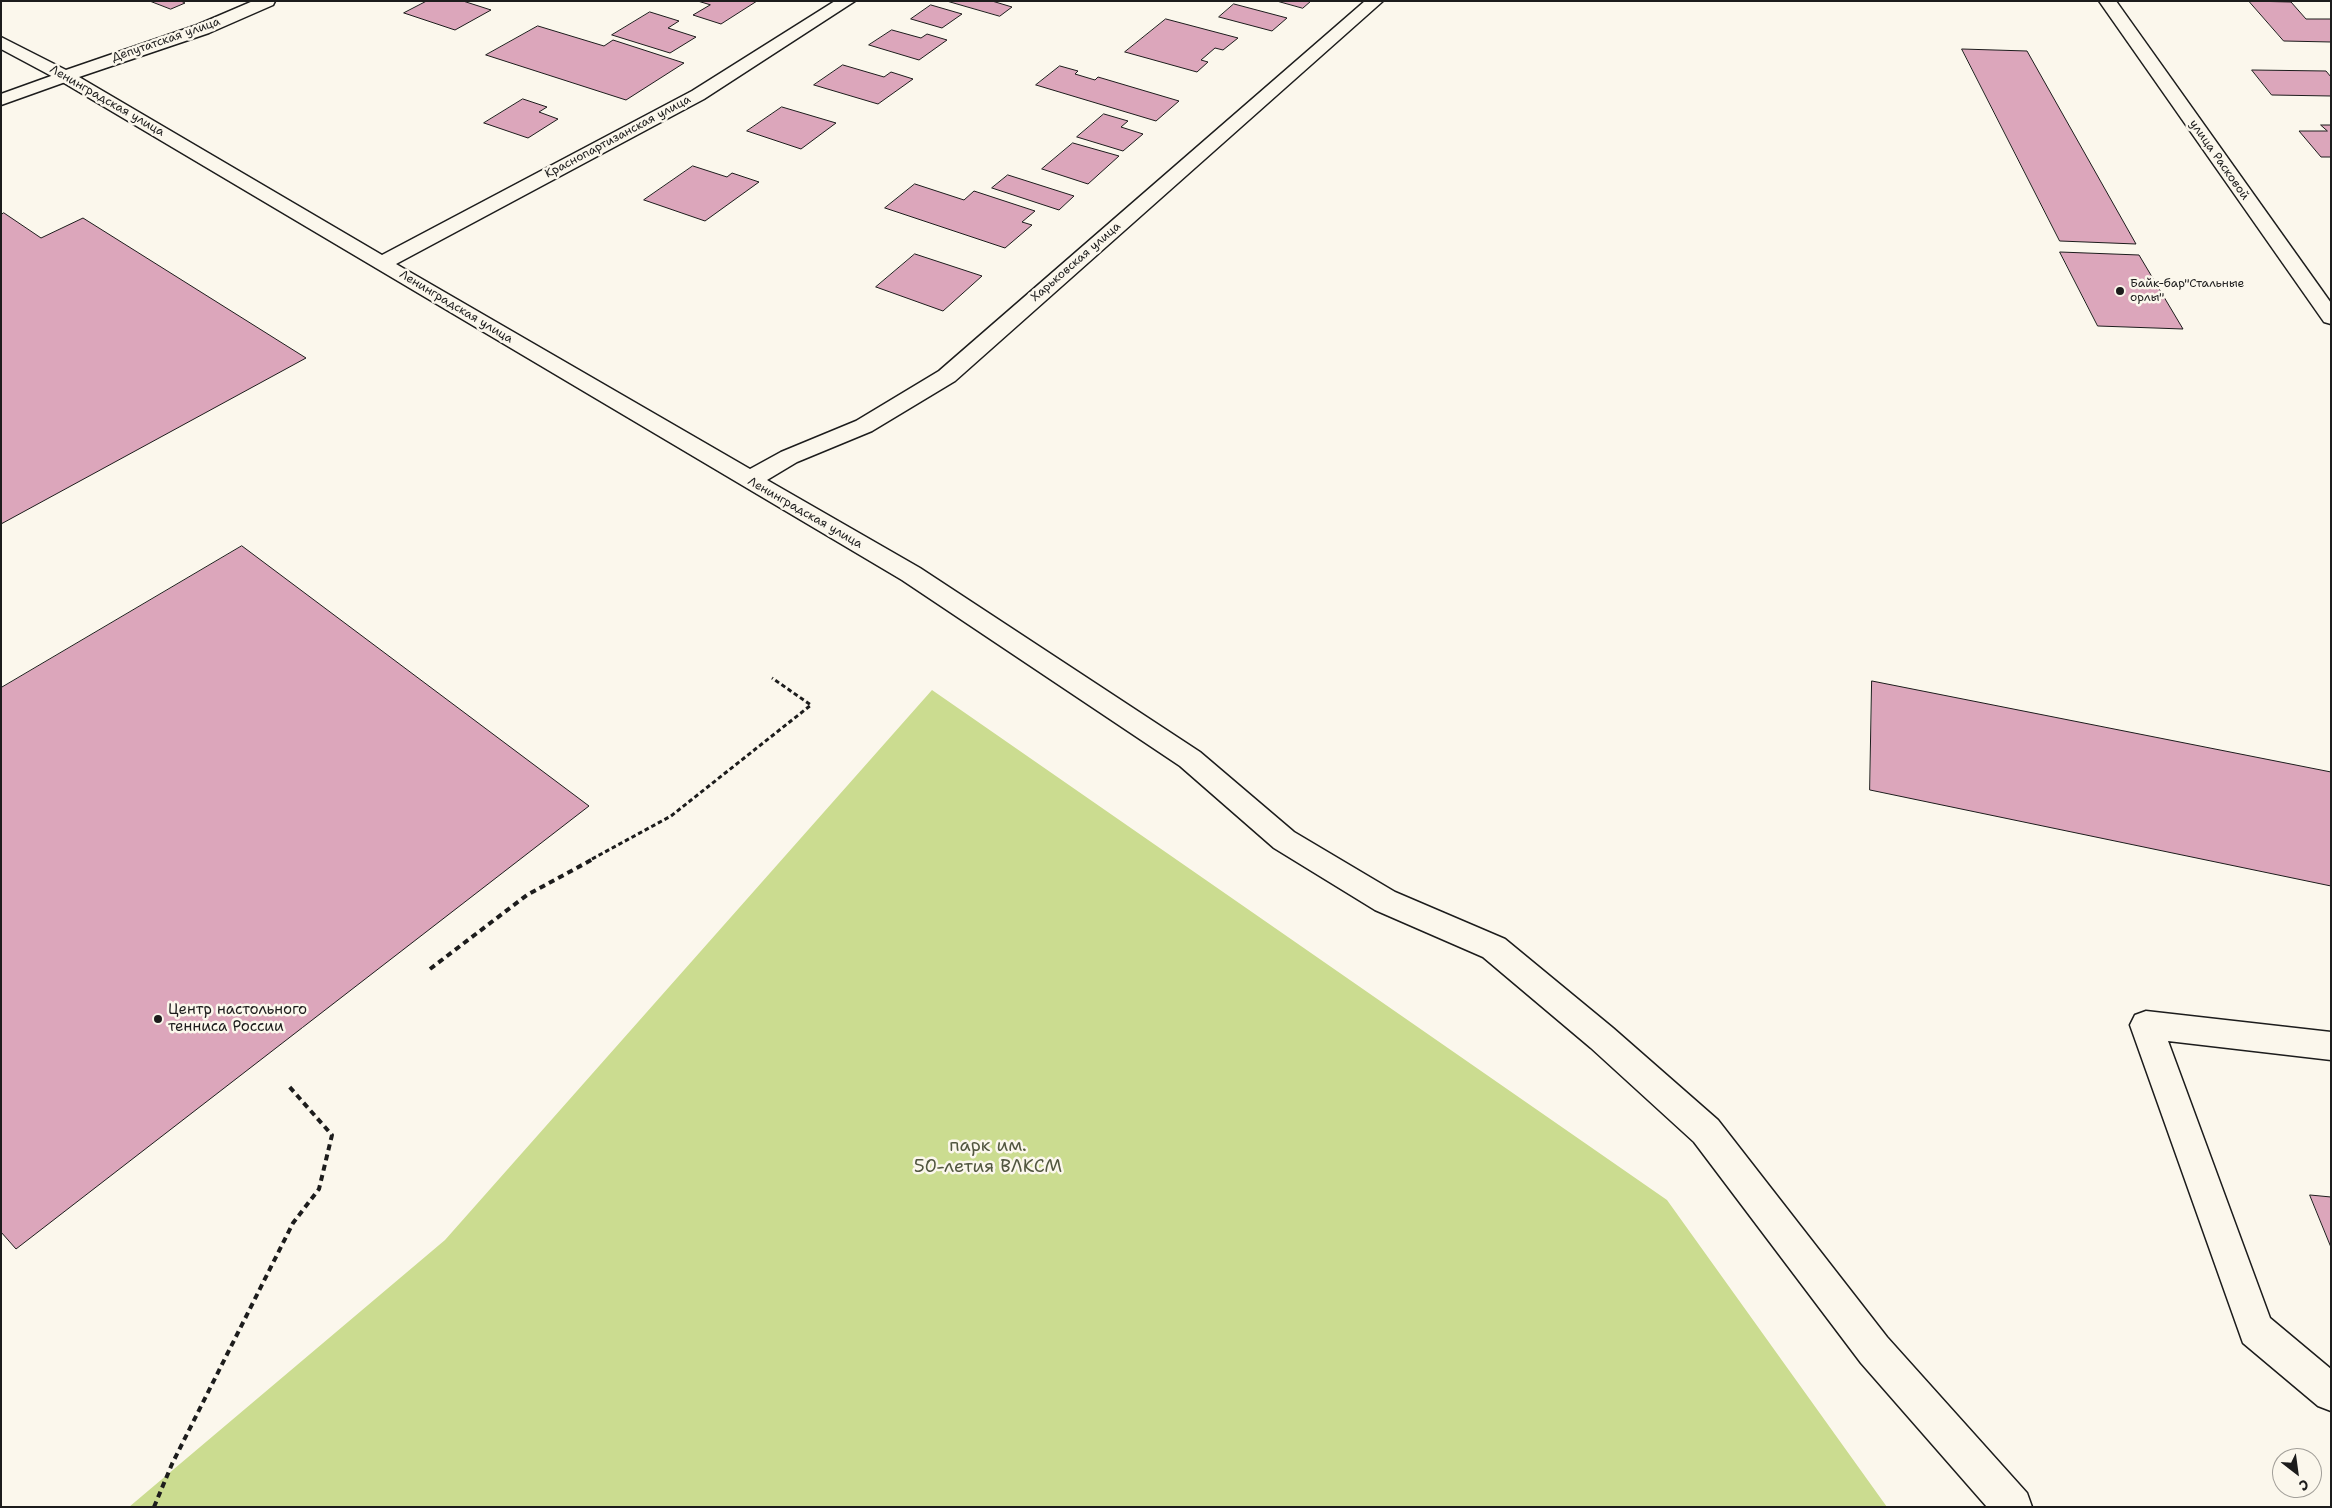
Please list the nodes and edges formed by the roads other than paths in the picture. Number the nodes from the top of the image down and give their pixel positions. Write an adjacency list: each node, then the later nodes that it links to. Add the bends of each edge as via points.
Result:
1 (266, 1): 6 (street, Депутатская улица, via 203,29)
2 (847, 1): 8 (street, Краснопартизанская улица, via 698,95)
3 (1375, 1): 10 (street, Харьковская улица, via 947,376 864,426 790,457)
4 (2107, 1): 9 (street, улица Расковой)
5 (1, 42): 6 (street, Ленинградская улица)
6 (65, 76): 7 (street, Депутатская улица); 8 (street, Ленинградская улица)
7 (1, 100)
8 (382, 263): 10 (street, Ленинградская улица)
9 (2331, 318)
10 (748, 480): 13 (street, Ленинградская улица, via 910,574 1190,759 1284,840 1385,901 1494,948 1706,1131 1874,1350)
11 (2331, 1046): 12 (street, via 2146,1025 2256,1330)
12 (2331, 1393)
13 (2013, 1507)

